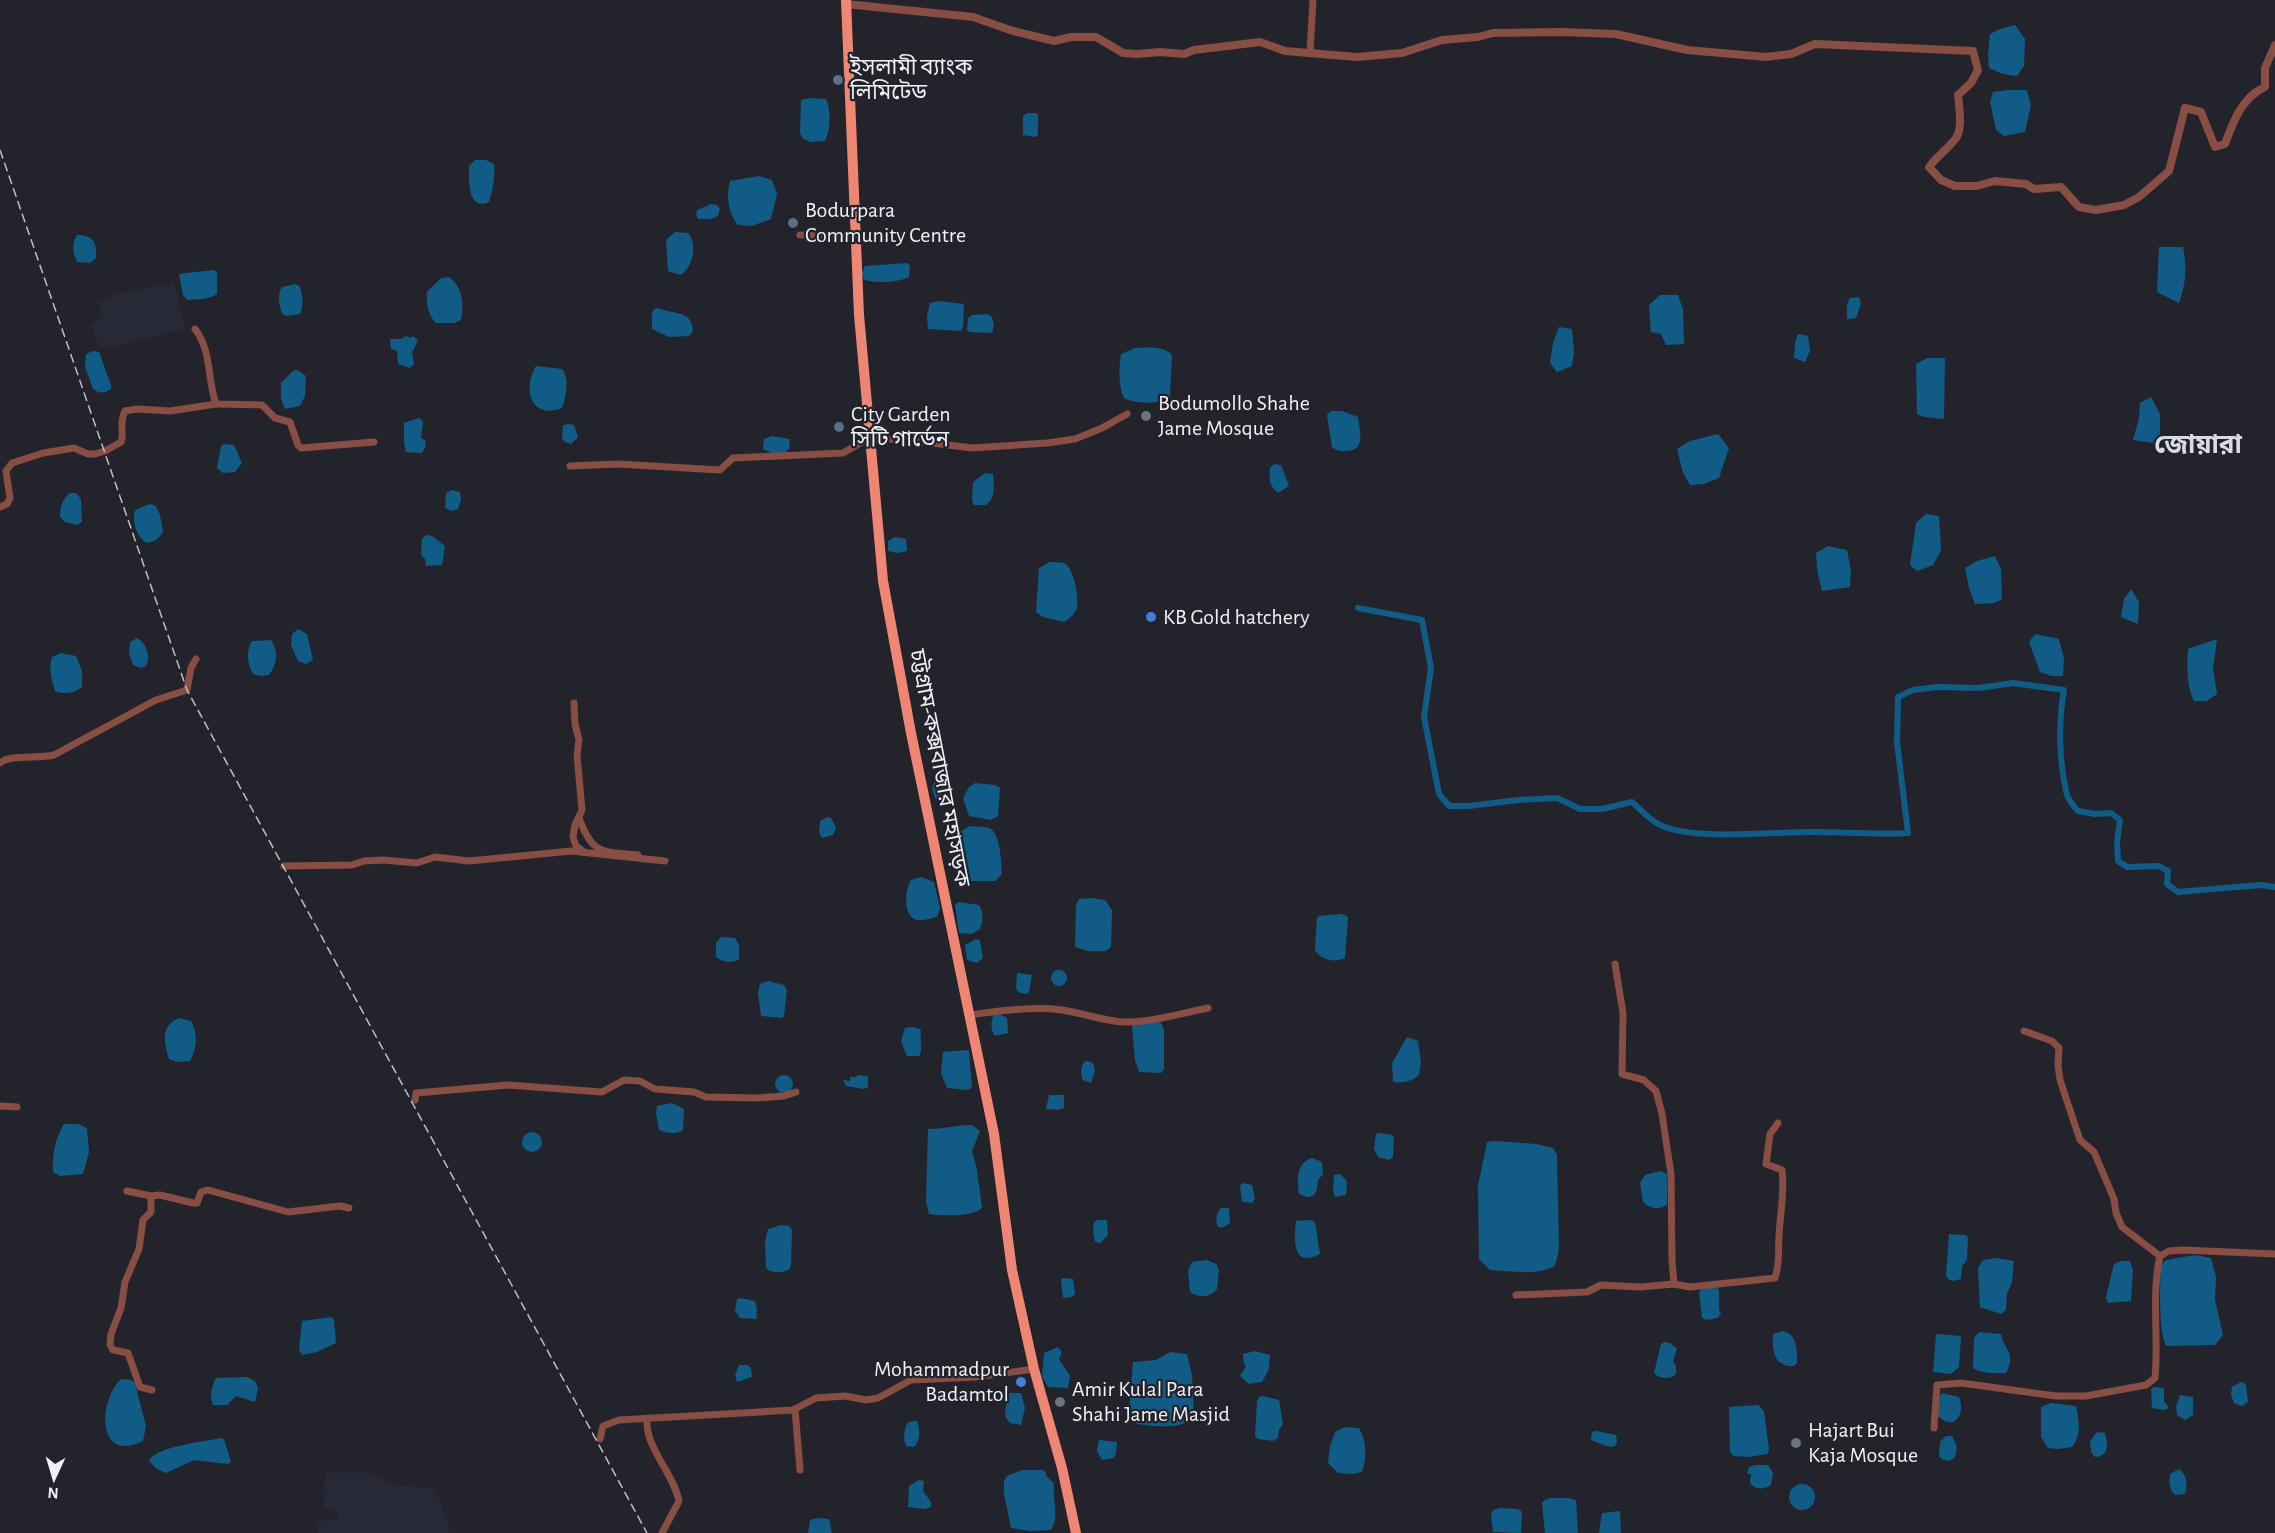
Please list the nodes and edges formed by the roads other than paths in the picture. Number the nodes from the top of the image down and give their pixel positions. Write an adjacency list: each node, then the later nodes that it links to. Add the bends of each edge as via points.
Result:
1 (1313, 0): 4 (street)
2 (846, 2): 4 (street, via 973,17 1054,41 1096,37 1123,53 1184,54 1260,42 1285,51); 6 (highway, চট্টগ্রাম-কক্সবাজার মহাসড়ক)
3 (2275, 45): 4 (street, via 2265,68 2265,87 2242,107 2225,144 2215,147 2200,112 2185,108 2169,171 2139,197 2124,205 2096,210 2079,207 2061,187 2034,189 2026,184 1995,181 1955,186 1941,180 1929,167 1957,137 1958,95 1978,70 1973,51 1815,44 1791,54 1766,57 1688,50 1616,33 1563,32 1493,33 1442,40 1402,53 1357,57)
4 (1310, 52)
5 (800, 235): 6 (street)
6 (855, 235): 10 (highway, চট্টগ্রাম-কক্সবাজার মহাসড়ক)
7 (195, 329): 8 (street, via 204,345)
8 (216, 404): 11 (street, via 266,407 275,418 290,422 301,447); 13 (street, via 170,411 126,411 121,420 122,442 105,451 88,454 74,448 12,463 6,471 10,498)
9 (1127, 414): 10 (street, via 1075,439 1000,448)
10 (869, 438): 12 (street, via 843,453 733,458 720,470 618,464); 22 (highway, চট্টগ্রাম-কক্সবাজার মহাসড়ক, via 883,580)
11 (374, 442)
12 (570, 466)
13 (0, 507)
14 (196, 659): 16 (street, via 187,690 156,700 54,755 5,759)
15 (574, 703): 17 (street, via 579,740)
16 (0, 763)
17 (579, 818): 18 (street, via 573,837); 18 (street, via 594,847 661,861)
18 (584, 852): 19 (street, via 469,861 435,857 417,862 383,860 352,865)
19 (284, 866)
20 (1616, 964): 34 (street, via 1623,1012 1622,1074 1644,1080 1656,1091 1662,1114 1671,1174)
21 (1208, 1008): 22 (street, via 1128,1022 1034,1008)
22 (970, 1015): 36 (highway, চট্টগ্রাম-কক্সবাজার মহাসড়ক, via 994,1134 1012,1270)
23 (2024, 1031): 33 (street, via 2052,1041 2059,1048 2060,1080 2080,1140 2094,1152 2122,1227)
24 (796, 1092): 25 (street, via 757,1098 706,1097 624,1080 603,1092 485,1085 416,1093)
25 (415, 1100)
26 (0, 1106): 27 (street)
27 (16, 1107)
28 (1778, 1123): 34 (street, via 1770,1134 1766,1164 1782,1170 1784,1188 1775,1278 1690,1287)
29 (127, 1191): 30 (street)
30 (151, 1196): 31 (street, via 197,1203 201,1192 208,1190 288,1212); 37 (street, via 151,1212 143,1220 139,1249 125,1282 110,1345 113,1350 128,1353 140,1387)
31 (349, 1208)
32 (2275, 1254): 33 (street, via 2183,1250)
33 (2160, 1256): 40 (street, via 2155,1294 2155,1378 2146,1385 2086,1396 2056,1396 1961,1383 1937,1385)
34 (1674, 1284): 35 (street, via 1601,1285 1587,1292)
35 (1516, 1295)
36 (1034, 1369): 38 (street, via 911,1380 878,1398 816,1398); 44 (highway, চট্টগ্রাম-কক্সবাজার মহাসড়ক)
37 (152, 1390)
38 (795, 1409): 39 (street); 42 (street)
39 (647, 1419): 41 (street, via 609,1422 603,1426); 43 (street, via 648,1433 676,1485 679,1501)
40 (1934, 1428)
41 (600, 1439)
42 (800, 1470)
43 (662, 1533)
44 (1076, 1533)

